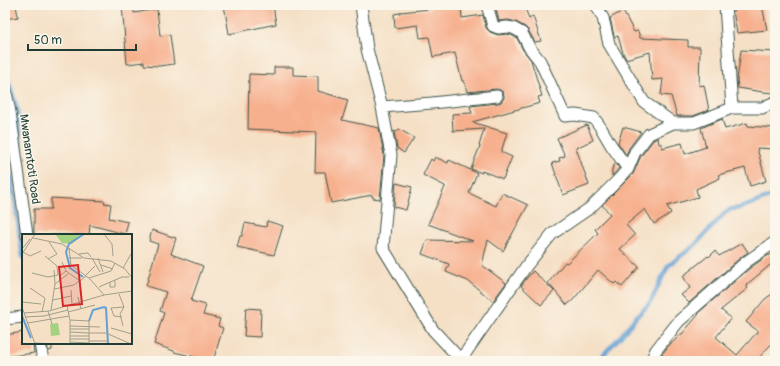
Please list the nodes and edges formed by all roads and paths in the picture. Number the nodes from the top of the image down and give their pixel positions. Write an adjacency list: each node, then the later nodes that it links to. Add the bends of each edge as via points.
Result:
1 (361, 5): 8 (street, via 368,49)
2 (487, 5): 11 (street, via 493,26 513,28 522,33 540,61 565,116 594,118)
3 (596, 5): 10 (street, via 603,18 609,44 644,102)
4 (725, 5): 9 (street)
5 (5, 87): 12 (street, Mwanamtoti Road)
6 (497, 96): 8 (street)
7 (775, 102): 9 (street, via 762,108)
8 (382, 107): 17 (street, via 391,155 383,248 432,330)
9 (732, 108): 10 (street, via 694,123)
10 (673, 123): 11 (street, via 649,134 635,152)
11 (628, 169): 17 (street, via 590,208 552,234)
12 (27, 234)
13 (775, 242): 19 (street, via 746,262 679,321 656,350)
14 (22, 316): 15 (street)
15 (5, 319)
16 (40, 344): 18 (street)
17 (460, 360)
18 (43, 361)
19 (651, 361)

